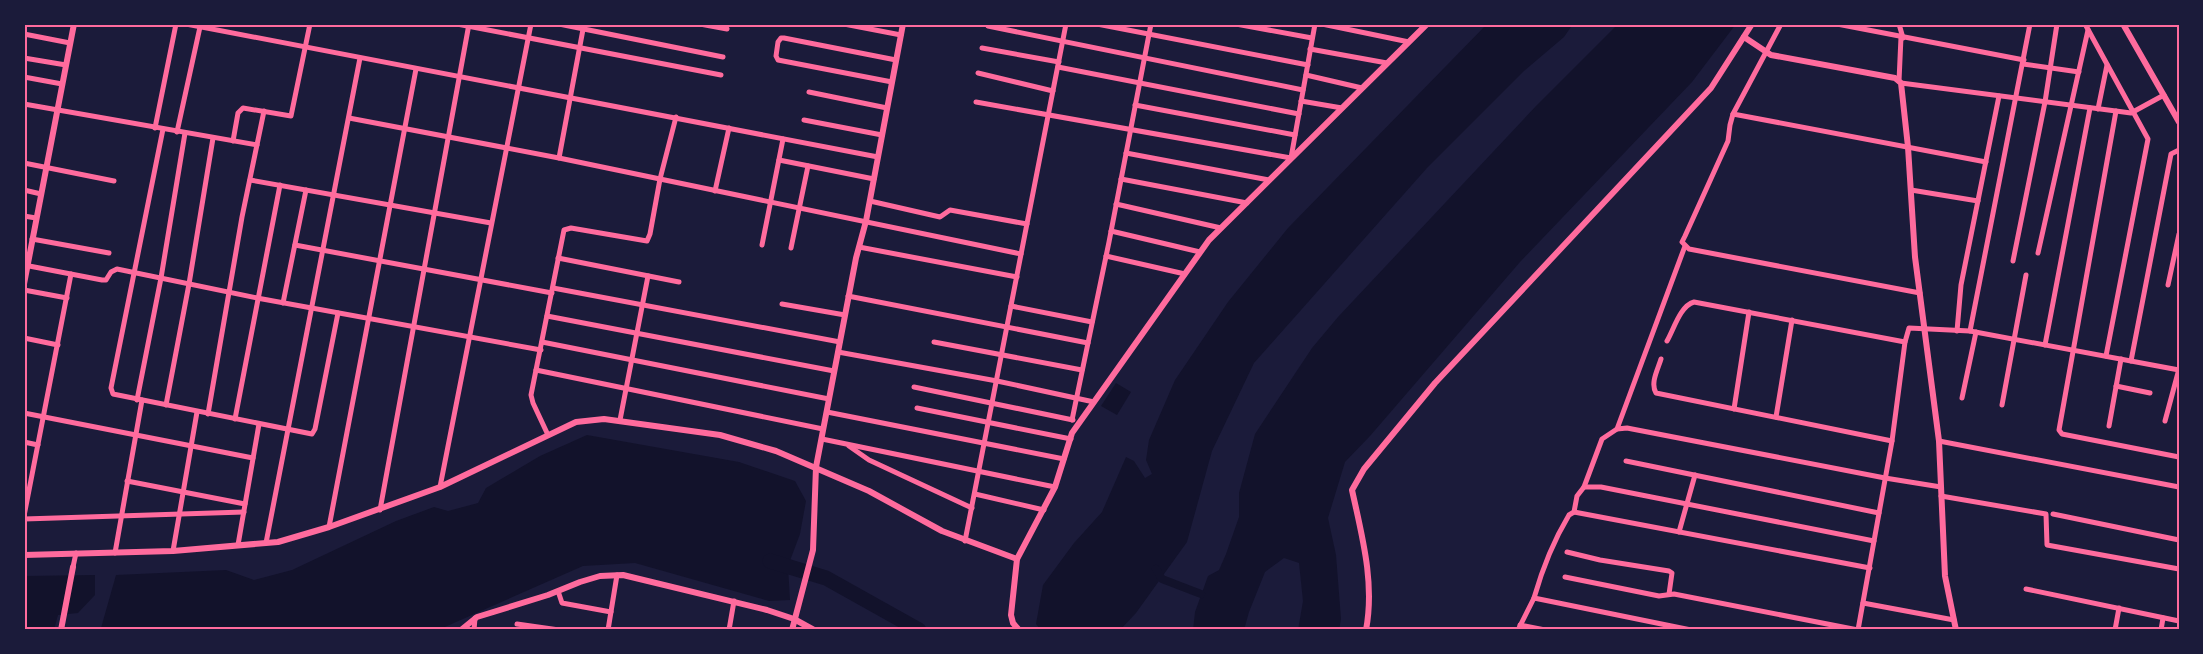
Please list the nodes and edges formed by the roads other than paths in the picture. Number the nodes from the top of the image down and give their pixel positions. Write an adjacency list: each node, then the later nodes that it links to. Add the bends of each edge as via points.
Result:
1 (74, 24): 41 (street)
2 (176, 24): 100 (street)
3 (186, 24): 29 (street)
4 (310, 24): 42 (street)
5 (457, 24): 26 (street)
6 (531, 24): 36 (street)
7 (558, 24): 27 (street)
8 (700, 24): 30 (street)
9 (844, 24): 34 (street)
10 (903, 24): 34 (street)
11 (1066, 24): 39 (street)
12 (1097, 24): 32 (street)
13 (1150, 24): 32 (street)
14 (1236, 24): 37 (street)
15 (1315, 24): 37 (street)
16 (1322, 24): 40 (street)
17 (1427, 24): 40 (street)
18 (1752, 24): 35 (street)
19 (1781, 24): 46 (street)
20 (1837, 24): 38 (street)
21 (1899, 24): 38 (street)
22 (2030, 24): 52 (street)
23 (2057, 24): 58 (street)
24 (2085, 24): 31 (street)
25 (2123, 24): 75 (street)
26 (469, 25): 36 (street); 65 (street)
27 (584, 26): 43 (street); 47 (street)
28 (988, 26): 39 (street)
29 (200, 27): 42 (street); 105 (street)
30 (727, 29)
31 (2088, 30): 57 (street); 60 (street)
32 (1149, 33): 48 (street); 56 (street)
33 (24, 34): 41 (street)
34 (901, 35): 51 (street)
35 (1744, 36): 46 (street); 347 (street, via 1711,88 1436,383 1364,469 1352,490 1368,563 1370,609)
36 (528, 38): 43 (street); 70 (street)
37 (1312, 38): 45 (street)
38 (1902, 38): 52 (street); 67 (street)
39 (1063, 41): 48 (street); 55 (street)
40 (1409, 42): 53 (street)
41 (70, 43): 54 (street)
42 (306, 47): 50 (street); 90 (street, via 292,114)
43 (579, 47): 62 (street); 77 (street)
44 (982, 48): 55 (street)
45 (1310, 49): 53 (street); 56 (street)
46 (1767, 53): 67 (street); 94 (street)
47 (723, 57)
48 (1144, 57): 68 (street); 72 (street)
49 (24, 58): 54 (street)
50 (360, 58): 59 (street); 97 (street)
51 (896, 60): 66 (street); 66 (street, via 784,38 778,42 778,60)
52 (2023, 62): 58 (street); 78 (street)
53 (1387, 63): 71 (street)
54 (66, 65): 69 (street)
55 (1058, 65): 68 (street); 73 (street)
56 (1308, 65): 63 (street)
57 (2107, 65): 88 (street); 92 (street)
58 (2050, 68): 60 (street); 81 (street)
59 (416, 69): 65 (street); 101 (street)
60 (2079, 72): 84 (street)
61 (978, 73): 73 (street)
62 (721, 75)
63 (1306, 75): 71 (street); 72 (street)
64 (24, 77): 69 (street)
65 (459, 77): 70 (street); 109 (street)
66 (892, 82): 85 (street)
67 (1900, 82): 76 (street); 114 (street)
68 (1139, 83): 83 (street); 93 (street)
69 (62, 84): 89 (street)
70 (517, 88): 77 (street); 115 (street)
71 (1362, 88): 86 (street)
72 (1303, 90): 79 (street)
73 (1053, 91): 95 (street)
74 (809, 92): 85 (street)
75 (2164, 95): 92 (street); 99 (street)
76 (1998, 96): 78 (street); 122 (street)
77 (570, 98): 96 (street); 119 (street)
78 (2016, 98): 81 (street); 207 (street)
79 (1301, 101): 86 (street); 93 (street)
80 (976, 102): 95 (street)
81 (2045, 102): 84 (street); 169 (street)
82 (24, 104): 89 (street)
83 (1135, 105): 104 (street); 108 (street)
84 (2072, 105): 87 (street); 164 (street)
85 (887, 108): 107 (street)
86 (1342, 108): 120 (street)
87 (2090, 108): 88 (street); 219 (street)
88 (2098, 109): 91 (street)
89 (57, 110): 100 (street); 125 (street)
90 (264, 111): 112 (street, via 240,109); 113 (street)
91 (2116, 111): 92 (street); 221 (street)
92 (2133, 112): 224 (street, via 2148,139)
93 (1299, 114): 108 (street)
94 (1733, 114): 114 (street); 158 (street, via 1728,141 1682,242)
95 (1049, 115): 104 (street); 151 (street)
96 (675, 117): 102 (street); 126 (street)
97 (349, 118): 101 (street); 138 (street)
98 (804, 120): 107 (street)
99 (2179, 122)
100 (155, 128): 103 (street)
101 (404, 128): 109 (street); 144 (street)
102 (729, 128): 111 (street); 135 (street)
103 (163, 129): 105 (street); 172 (street)
104 (1130, 130): 117 (street); 120 (street)
105 (177, 132): 106 (street)
106 (185, 133): 110 (street); 178 (street)
107 (882, 135): 118 (street)
108 (1295, 135): 120 (street)
109 (448, 136): 115 (street); 146 (street)
110 (213, 138): 112 (street); 182 (street)
111 (783, 139): 118 (street); 121 (street)
112 (233, 141): 113 (street)
113 (256, 145): 129 (street)
114 (1908, 147): 122 (street); 136 (street)
115 (506, 148): 119 (street); 150 (street)
116 (2179, 150): 228 (street, via 2171,154)
117 (1126, 153): 128 (street); 130 (street)
118 (878, 157): 127 (street)
119 (560, 158): 126 (street)
120 (1291, 159): 130 (street)
121 (779, 160): 124 (street); 141 (street)
122 (1986, 162): 140 (street)
123 (24, 163): 125 (street)
124 (808, 166): 127 (street); 145 (street)
125 (46, 167): 131 (street); 137 (street)
126 (660, 179): 135 (street); 167 (street, via 647,241 566,228)
127 (874, 179): 139 (street)
128 (1121, 179): 142 (street); 143 (street)
129 (250, 180): 132 (street); 186 (street)
130 (1269, 180): 142 (street)
131 (114, 181)
132 (280, 185): 134 (street); 190 (street)
133 (24, 190): 137 (street)
134 (306, 190): 138 (street); 156 (street)
135 (715, 190): 141 (street)
136 (1911, 190): 140 (street); 187 (street)
137 (40, 194): 148 (street)
138 (334, 194): 144 (street); 161 (street)
139 (870, 201): 149 (street); 151 (street, via 940,217 950,210)
140 (1978, 201): 206 (street, via 1960,292)
141 (770, 202): 145 (street); 157 (street)
142 (1247, 202): 152 (street)
143 (1116, 204): 152 (street); 153 (street)
144 (390, 205): 146 (street); 168 (street)
145 (800, 208): 149 (street); 160 (street)
146 (434, 213): 150 (street); 171 (street)
147 (24, 216): 148 (street)
148 (36, 218): 155 (street)
149 (866, 220): 159 (street); 165 (street)
150 (491, 223): 179 (street)
151 (1027, 224): 165 (street)
152 (1221, 228): 162 (street)
153 (1111, 231): 162 (street); 166 (street)
154 (2179, 234): 183 (street)
155 (32, 238): 163 (street); 170 (street)
156 (295, 245): 161 (street); 191 (street)
157 (762, 245)
158 (1685, 246): 187 (street); 263 (street)
159 (859, 247): 177 (street); 188 (street)
160 (791, 248)
161 (323, 250): 168 (street); 195 (street)
162 (1200, 252): 174 (street)
163 (109, 253)
164 (2038, 253)
165 (1021, 254): 177 (street)
166 (1106, 256): 174 (street); 202 (street)
167 (558, 258): 176 (street); 185 (street)
168 (379, 261): 171 (street); 200 (street)
169 (2013, 261)
170 (25, 265): 173 (street); 181 (street)
171 (424, 269): 179 (street); 203 (street)
172 (134, 272): 173 (street, via 114,270 106,280); 178 (street); 241 (street, via 111,388 115,395)
173 (71, 274): 189 (street)
174 (1185, 274): 242 (street)
175 (2026, 275): 211 (street)
176 (648, 276): 180 (street); 193 (street)
177 (1017, 277): 194 (street)
178 (161, 278): 182 (street); 241 (street)
179 (480, 280): 185 (street); 210 (street)
180 (679, 282)
181 (24, 284)
182 (189, 284): 186 (street); 244 (street)
183 (2168, 285)
184 (24, 290): 189 (street)
185 (552, 291): 193 (street); 199 (street)
186 (229, 292): 190 (street); 251 (street)
187 (1920, 293): 205 (street)
188 (848, 296): 198 (street); 204 (street)
189 (67, 298): 218 (street)
190 (257, 298): 191 (street); 254 (street)
191 (283, 303): 195 (street)
192 (782, 304): 198 (street)
193 (642, 305): 208 (street); 214 (street)
194 (1011, 306): 202 (street); 204 (street)
195 (311, 308): 197 (street); 264 (street)
196 (1749, 312): 201 (street); 212 (street, via 1688,303); 247 (street)
197 (338, 313): 200 (street); 264 (street, via 315,429 312,434)
198 (845, 315): 214 (street)
199 (547, 316): 208 (street); 213 (street)
200 (368, 319): 203 (street); 305 (street)
201 (1792, 320): 216 (street); 253 (street)
202 (1092, 322): 217 (street)
203 (413, 328): 210 (street); 296 (street)
204 (1007, 328): 217 (street); 223 (street)
205 (1924, 328): 206 (street); 216 (street, via 1909,328); 270 (street)
206 (1957, 331): 207 (street)
207 (1973, 332): 211 (street); 239 (street)
208 (636, 333): 225 (street); 232 (street)
209 (24, 338): 218 (street)
210 (469, 338): 220 (street); 285 (street)
211 (2016, 339): 219 (street); 245 (street)
212 (1667, 341)
213 (542, 342): 220 (street); 225 (street)
214 (840, 342): 222 (street)
215 (934, 342): 223 (street)
216 (1905, 342): 269 (street)
217 (1088, 343): 231 (street)
218 (58, 345): 252 (street)
219 (2045, 345): 221 (street)
220 (541, 350): 230 (street)
221 (2072, 350): 224 (street); 276 (street, via 2059,432)
222 (838, 352): 232 (street); 233 (street)
223 (1002, 354): 231 (street); 233 (street)
224 (2106, 356): 227 (street)
225 (630, 358): 235 (street); 240 (street)
226 (1661, 359): 247 (street, via 1653,383 1656,393)
227 (2121, 359): 228 (street); 234 (street)
228 (2131, 361): 229 (street)
229 (2179, 369): 258 (street)
230 (536, 370): 235 (street); 265 (street, via 532,399)
231 (1082, 370): 238 (street)
232 (834, 371): 240 (street)
233 (997, 381): 238 (street); 243 (street)
234 (2116, 386): 237 (street); 261 (street)
235 (626, 387): 255 (street); 262 (street)
236 (914, 387): 243 (street)
237 (2150, 393)
238 (1077, 398): 242 (street); 256 (street)
239 (1962, 398)
240 (829, 399): 249 (street)
241 (139, 400): 244 (street); 266 (street)
242 (1094, 402): 257 (street)
243 (992, 403): 256 (street); 259 (street)
244 (166, 405): 248 (street)
245 (2002, 405)
246 (917, 408): 259 (street)
247 (1734, 409): 253 (street)
248 (197, 412): 251 (street); 275 (street)
249 (827, 412): 262 (street); 272 (street)
250 (24, 413): 252 (street)
251 (207, 414): 254 (street)
252 (44, 417): 266 (street); 273 (street)
253 (1776, 417): 269 (street)
254 (235, 419): 260 (street)
255 (620, 420): 265 (street, via 581,420); 280 (street, via 728,436)
256 (1072, 420): 257 (street)
257 (1081, 421): 268 (street)
258 (2165, 421)
259 (988, 422): 268 (street); 272 (street)
260 (259, 424): 264 (street); 277 (street)
261 (2109, 426)
262 (824, 429): 267 (street)
263 (1617, 429): 283 (street); 287 (street, via 1602,439)
264 (287, 430): 310 (street)
265 (548, 435): 285 (street)
266 (135, 436): 275 (street); 284 (street)
267 (822, 439): 274 (street); 280 (street)
268 (1071, 439): 278 (street)
269 (1892, 441): 283 (street)
270 (1939, 441): 288 (street); 289 (street)
271 (24, 442): 273 (street)
272 (984, 443): 278 (street); 281 (street)
273 (38, 445): 304 (street)
274 (847, 445): 281 (street); 295 (street, via 868,460)
275 (190, 446): 277 (street); 290 (street)
276 (2179, 457)
277 (253, 458): 293 (street)
278 (1064, 459): 286 (street)
279 (1626, 461): 282 (street)
280 (816, 467): 307 (street); 333 (street, via 815,543)
281 (979, 471): 286 (street); 291 (street)
282 (1695, 475): 294 (street); 300 (street)
283 (1885, 478): 288 (street); 300 (street)
284 (127, 481): 290 (street); 303 (street)
285 (440, 487): 296 (street)
286 (1055, 487): 297 (street)
287 (1584, 487): 294 (street); 299 (street, via 1577,496)
288 (1941, 487): 292 (street)
289 (2179, 487)
290 (182, 492): 293 (street); 301 (street)
291 (975, 495): 295 (street); 297 (street)
292 (1941, 496): 320 (street, via 2046,514 2046,545); 334 (street, via 1945,576)
293 (245, 504): 298 (street)
294 (1688, 504): 306 (street); 309 (street)
295 (972, 508): 307 (street)
296 (380, 510): 305 (street)
297 (1044, 510): 317 (street)
298 (244, 512): 301 (street); 311 (street)
299 (1574, 512): 306 (street); 326 (street, via 1552,549)
300 (1879, 513): 309 (street)
301 (178, 514): 303 (street); 312 (street)
302 (2053, 514): 308 (street)
303 (121, 515): 304 (street); 315 (street)
304 (24, 518)
305 (329, 527): 310 (street)
306 (1679, 532): 319 (street)
307 (965, 540): 317 (street)
308 (2179, 540)
309 (1874, 541): 319 (street)
310 (266, 543): 311 (street)
311 (238, 545): 312 (street)
312 (173, 550): 315 (street)
313 (1567, 552): 325 (street, via 1669,571)
314 (76, 553): 315 (street); 316 (street); 318 (street)
315 (115, 553)
316 (24, 555)
317 (1017, 559): 346 (street, via 1011,615)
318 (74, 567): 338 (street)
319 (1870, 568): 328 (street)
320 (2179, 568)
321 (616, 575): 324 (street, via 595,577); 327 (street); 330 (street)
322 (1565, 577): 325 (street, via 1659,596)
323 (2026, 589): 329 (street)
324 (558, 591): 330 (street, via 562,603); 331 (street)
325 (1669, 594): 350 (street)
326 (1534, 598): 337 (street); 349 (street)
327 (734, 601): 333 (street); 343 (street)
328 (1863, 603): 334 (street); 350 (street)
329 (2119, 608): 332 (street); 352 (street)
330 (611, 612): 342 (street)
331 (475, 618): 339 (street); 340 (street)
332 (2163, 618): 335 (street); 353 (street)
333 (794, 619): 344 (street); 345 (street)
334 (1954, 620): 351 (street)
335 (2179, 621)
336 (518, 624): 341 (street)
337 (1519, 627): 348 (street)
338 (62, 630)
339 (461, 630)
340 (474, 630)
341 (559, 630)
342 (608, 630)
343 (729, 630)
344 (792, 630)
345 (814, 630)
346 (1019, 630)
347 (1366, 630)
348 (1545, 630)
349 (1691, 630)
350 (1858, 630)
351 (1956, 630)
352 (2115, 630)
353 (2161, 630)

